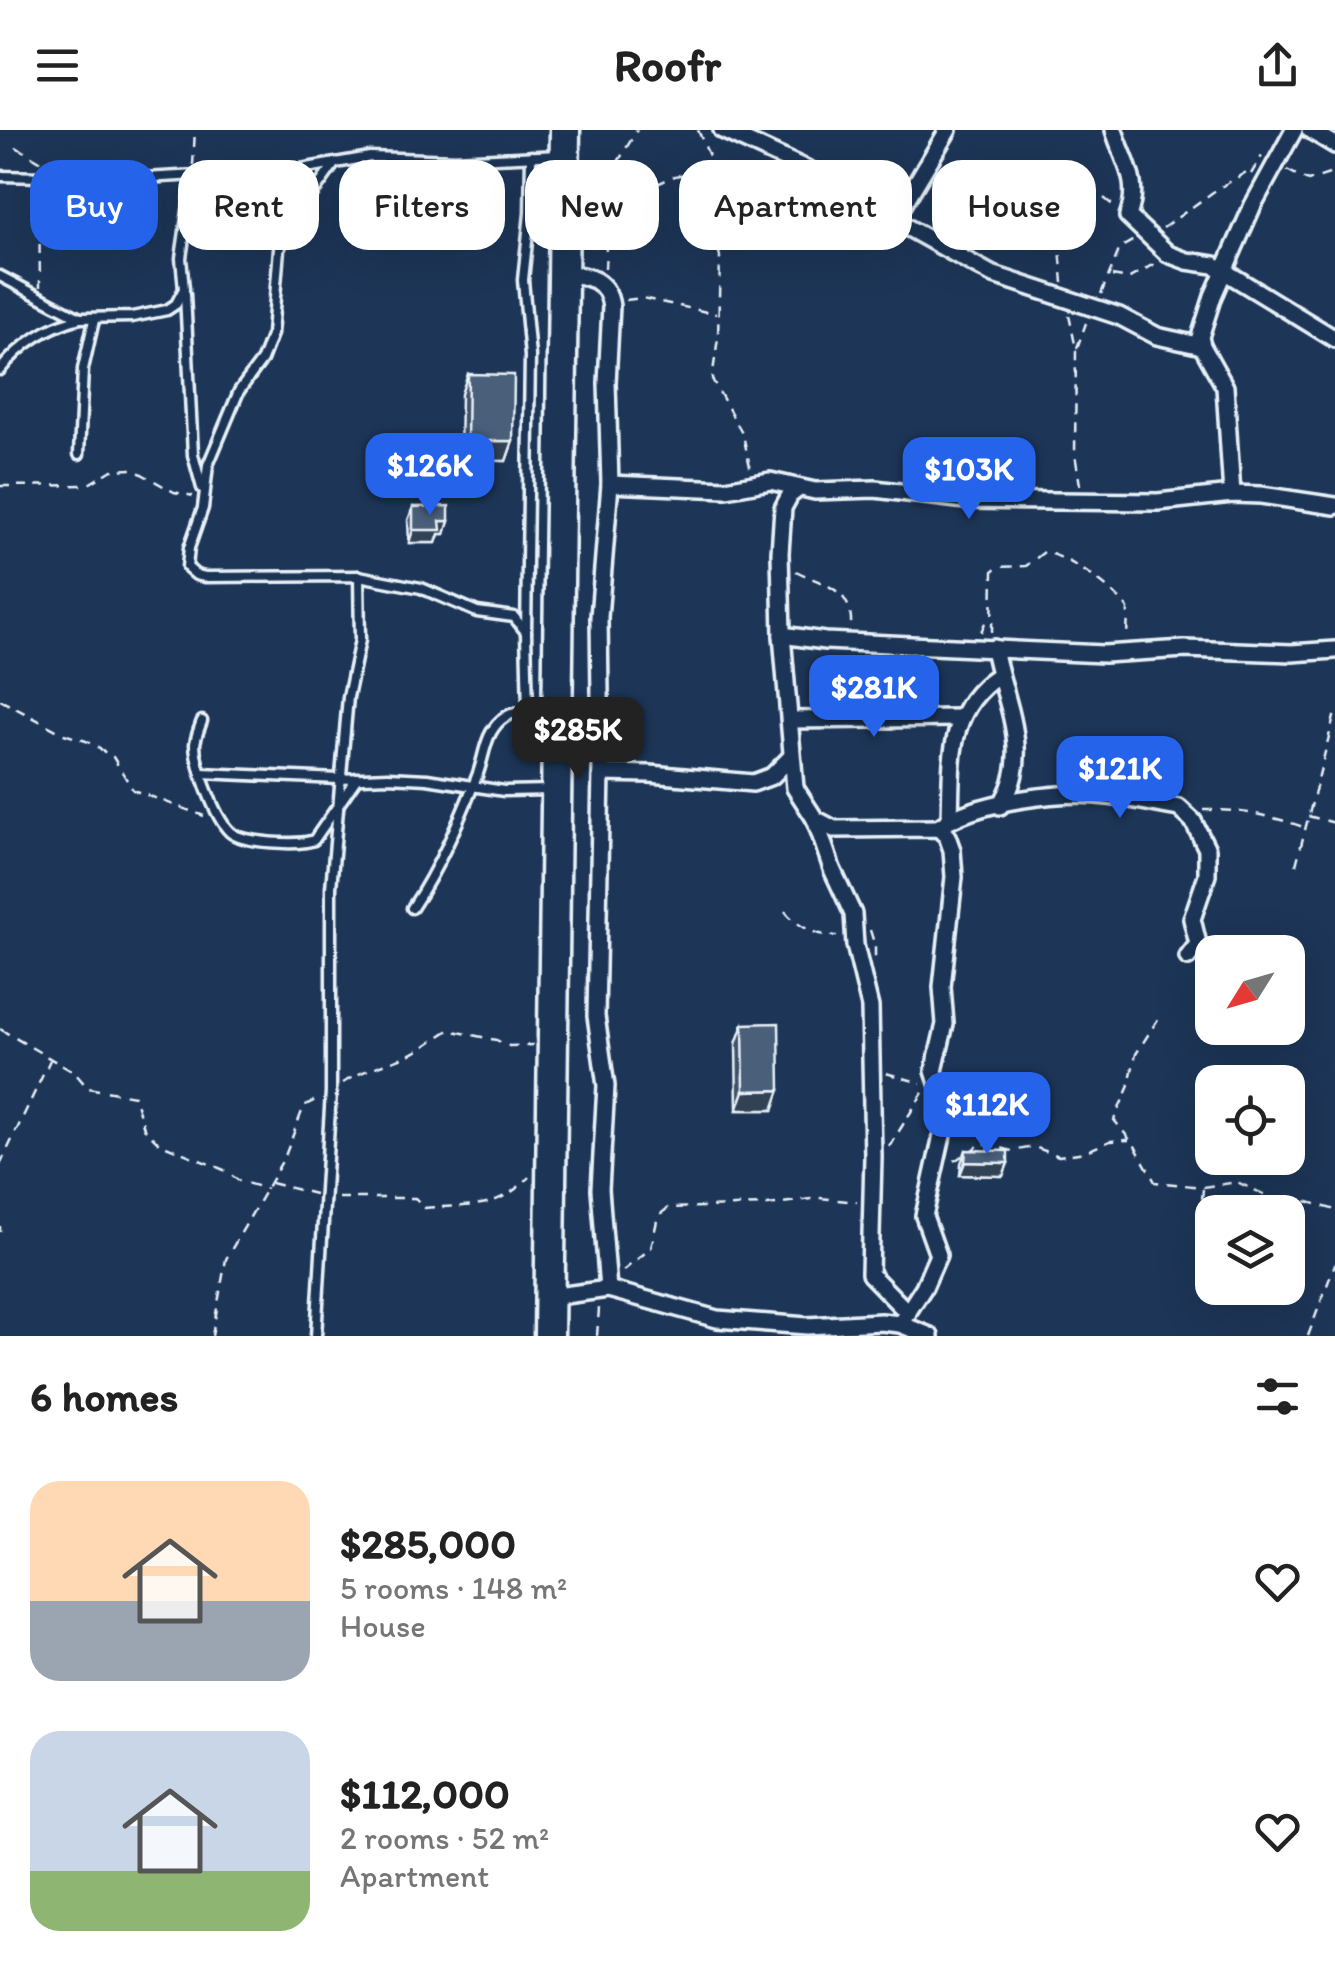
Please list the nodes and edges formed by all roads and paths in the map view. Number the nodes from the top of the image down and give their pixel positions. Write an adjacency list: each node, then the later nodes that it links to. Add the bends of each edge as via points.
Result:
1 (195, 130): 14 (path)
2 (637, 130): 15 (path)
3 (698, 130): 16 (path)
4 (722, 130): 17 (street)
5 (948, 130): 25 (street)
6 (1114, 130): 26 (street, via 1135,196)
7 (1294, 130): 21 (street)
8 (1310, 130): 9 (street)
9 (1335, 145)
10 (16, 147): 13 (path)
11 (565, 151): 12 (lane); 34 (highway)
12 (531, 156): 18 (lane); 63 (lane, via 524,280 530,356)
13 (36, 160)
14 (194, 160)
15 (619, 160)
16 (711, 160)
17 (787, 160)
18 (335, 163): 19 (lane); 57 (lane, via 279,249 270,343 215,446)
19 (319, 166)
20 (1253, 168): 28 (path)
21 (1270, 172): 22 (path, via 1286,170 1313,182); 35 (street)
22 (1335, 172)
23 (0, 176): 24 (lane)
24 (30, 178)
25 (912, 190)
26 (1128, 216): 28 (street); 41 (path, via 1079,174 1062,174 1056,200)
27 (912, 230): 41 (street, via 990,274)
28 (1148, 238): 35 (street, via 1168,254); 37 (path, via 1120,248)
29 (40, 250): 40 (path)
30 (181, 250): 39 (lane)
31 (606, 250): 38 (path)
32 (719, 250): 44 (path)
33 (1168, 270): 37 (path, via 1155,265 1128,280)
34 (564, 273): 38 (street); 75 (highway)
35 (1225, 274): 47 (street); 48 (street, via 1205,318)
36 (0, 276): 40 (lane)
37 (1110, 276): 43 (path)
38 (604, 286): 42 (street)
39 (184, 290): 46 (lane, via 167,310); 57 (lane, via 192,455)
40 (40, 298): 45 (lane)
41 (1063, 298): 43 (street); 49 (path)
42 (611, 306): 44 (path, via 642,298); 53 (street)
43 (1090, 308): 48 (street); 49 (path)
44 (718, 314): 52 (path, via 712,379 742,435)
45 (80, 318): 46 (lane); 50 (lane, via 36,336)
46 (94, 320): 51 (lane, via 83,369)
47 (1335, 338)
48 (1202, 346): 56 (street, via 1225,387)
49 (1076, 350): 58 (path, via 1075,454)
50 (0, 370)
51 (80, 454)
52 (752, 483): 53 (street, via 726,489); 55 (street)
53 (610, 484): 80 (street, via 599,616)
54 (0, 486): 57 (path, via 88,485 112,470 133,469 174,492)
55 (799, 488): 58 (street); 60 (street, via 784,508)
56 (1232, 494): 58 (street, via 1158,502); 59 (street)
57 (204, 498): 61 (lane, via 186,560 190,572)
58 (1083, 500)
59 (1335, 506)
60 (780, 553): 64 (street); 65 (path, via 794,569 840,591 852,612)
61 (359, 576): 63 (lane, via 421,588 476,612 504,613); 82 (lane, via 360,640)
62 (991, 613): 66 (path); 67 (path); 69 (path, via 996,568 1057,554 1124,603)
63 (526, 632): 72 (lane)
64 (782, 635): 65 (street); 76 (street)
65 (848, 642): 66 (street)
66 (975, 647): 67 (street)
67 (994, 648): 69 (street); 70 (street)
68 (1335, 650): 69 (street)
69 (1126, 654)
70 (999, 675): 74 (street, via 975,693); 87 (street, via 1018,739 1011,790)
71 (0, 700): 95 (path, via 113,757 133,790 210,817)
72 (528, 711): 75 (lane); 84 (lane, via 511,714 492,730)
73 (1335, 714): 90 (path)
74 (959, 718): 76 (street); 93 (street)
75 (556, 720): 86 (highway)
76 (790, 720): 78 (street)
77 (202, 722): 79 (lane, via 195,745)
78 (792, 757): 83 (street); 85 (street)
79 (202, 773): 82 (lane); 95 (lane)
80 (600, 773): 83 (street); 124 (street, via 596,1016 606,1086 600,1188)
81 (357, 778): 82 (lane); 84 (lane); 88 (lane)
82 (340, 779): 88 (lane)
83 (754, 783): 85 (street)
84 (472, 786): 86 (lane); 97 (lane)
85 (795, 788): 91 (street)
86 (556, 790): 103 (highway)
87 (1000, 806): 89 (street, via 1096,795); 93 (street)
88 (336, 808): 95 (lane, via 320,834 304,844); 106 (lane)
89 (1188, 814): 94 (path, via 1226,809); 100 (street, via 1208,864 1192,919 1198,944)
90 (1308, 816): 92 (path); 94 (path)
91 (815, 819): 93 (street, via 854,831); 99 (street, via 852,914)
92 (1335, 822)
93 (944, 824): 111 (street, via 954,878 942,987 945,1024 934,1072 945,1122)
94 (1306, 828): 96 (path)
95 (229, 831)
96 (1296, 865)
97 (412, 908)
98 (785, 911): 99 (path, via 799,925)
99 (855, 945): 105 (street, via 870,1007)
100 (1188, 957)
101 (1158, 1020): 107 (path, via 1136,1054 1115,1115 1116,1126)
102 (0, 1029): 104 (path)
103 (554, 1048): 106 (path, via 509,1046 449,1030); 108 (highway)
104 (51, 1058): 110 (path); 114 (path, via 88,1088 134,1096 144,1128 159,1143)
105 (871, 1066): 109 (street); 109 (path, via 928,1084 898,1136)
106 (330, 1092): 112 (path, via 304,1106); 117 (lane)
107 (1131, 1140): 111 (path, via 1059,1156 983,1143); 113 (path, via 1155,1182)
108 (552, 1149): 117 (path, via 516,1190 478,1207); 125 (highway)
109 (874, 1157): 118 (street)
110 (0, 1165)
111 (933, 1176): 126 (street, via 924,1216 938,1255)
112 (271, 1183): 114 (path); 117 (path)
113 (1203, 1187): 115 (path); 116 (path, via 1238,1182)
114 (267, 1189): 127 (path, via 226,1260)
115 (1202, 1195)
116 (1264, 1195)
117 (326, 1196): 128 (lane)
118 (873, 1200): 124 (path, via 668,1208 658,1216 650,1248); 126 (street, via 870,1274)
119 (1305, 1201): 120 (path)
120 (1335, 1210)
121 (0, 1226): 122 (path)
122 (0, 1232)
123 (1335, 1264): 131 (path)
124 (608, 1285): 125 (street); 126 (street, via 717,1319); 129 (path)
125 (547, 1320)
126 (906, 1324): 130 (street)
127 (212, 1336)
128 (316, 1336)
129 (596, 1336)
130 (930, 1336)
131 (1308, 1336)

